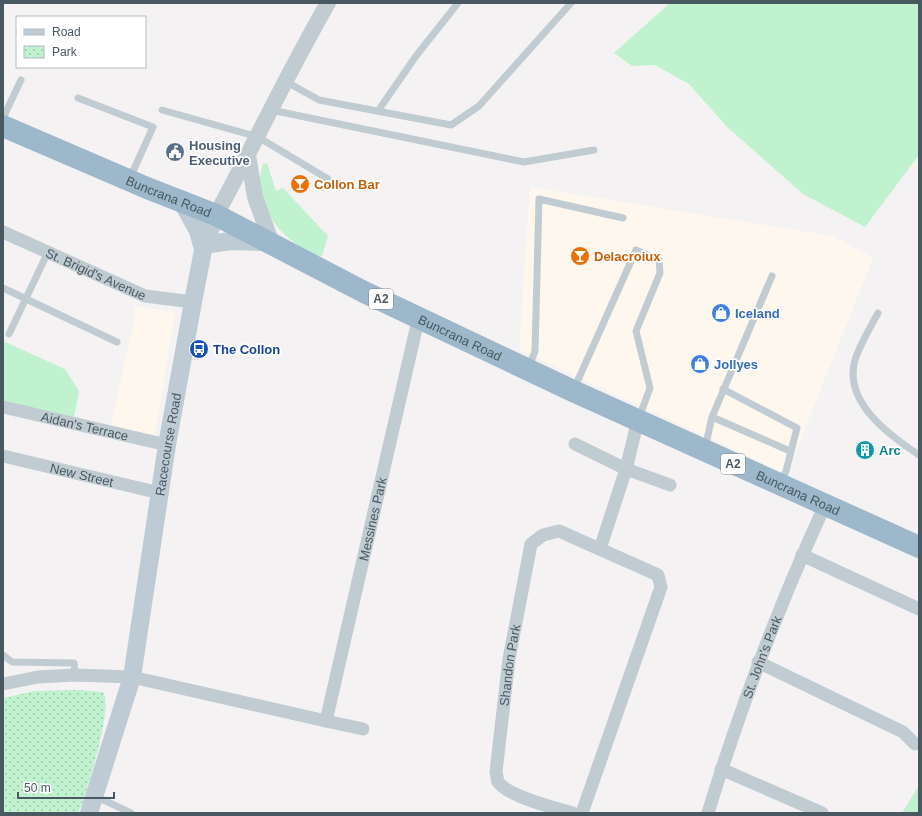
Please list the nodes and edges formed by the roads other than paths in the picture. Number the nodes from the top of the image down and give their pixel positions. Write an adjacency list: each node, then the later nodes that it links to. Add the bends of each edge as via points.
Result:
1 (328, 3): 5 (street)
2 (458, 3): 9 (lane, via 416,56)
3 (571, 3): 9 (lane, via 479,106 451,125)
4 (21, 80): 10 (lane)
5 (284, 81): 8 (street); 9 (lane, via 319,100)
6 (78, 98): 16 (lane, via 153,127)
7 (162, 110): 12 (lane)
8 (271, 110): 12 (street); 13 (lane, via 524,162)
9 (378, 112)
10 (3, 118)
11 (3, 126): 16 (highway, Buncrana Road / A2)
12 (258, 137): 14 (street); 15 (lane)
13 (594, 150)
14 (248, 156): 18 (street); 21 (street, via 255,197)
15 (328, 179)
16 (130, 180): 17 (highway, Buncrana Road / A2)
17 (182, 202): 18 (highway, Buncrana Road / A2); 22 (main road)
18 (216, 215): 21 (highway, Buncrana Road / A2); 22 (main road, Racecourse Road)
19 (623, 218): 32 (lane, via 539,200 535,351)
20 (3, 232): 23 (street, St. Brigid's Avenue)
21 (269, 243): 22 (main road, via 230,241); 29 (highway, Buncrana Road / A2, via 364,292)
22 (204, 247): 27 (main road, Racecourse Road)
23 (48, 252): 26 (lane); 27 (street, St. Brigid's Avenue, via 145,296)
24 (772, 276): 33 (lane)
25 (3, 288): 26 (lane)
26 (26, 299): 30 (lane); 31 (lane)
27 (193, 302): 39 (main road, Racecourse Road)
28 (878, 313): 42 (lane, via 855,361 854,382 864,404 876,421 898,441)
29 (419, 316): 32 (highway, Buncrana Road / A2); 58 (street, Messines Park)
30 (9, 334)
31 (117, 342)
32 (528, 369): 34 (highway, Buncrana Road / A2)
33 (724, 389): 36 (lane); 41 (lane, via 797,428)
34 (573, 391): 37 (highway, Buncrana Road / A2); 37 (lane, via 636,250 659,260 660,273 636,331 650,388)
35 (3, 407): 39 (street, Aidan's Terrace)
36 (712, 417): 40 (lane); 41 (lane)
37 (638, 420): 40 (highway, Buncrana Road / A2); 44 (street)
38 (575, 444): 44 (street)
39 (167, 445): 47 (main road, Racecourse Road)
40 (704, 450): 46 (highway, Buncrana Road / A2)
41 (790, 451): 46 (lane, via 786,472)
42 (919, 455)
43 (3, 456): 47 (street, New Street)
44 (626, 469): 45 (street); 50 (street)
45 (670, 484)
46 (780, 485): 48 (highway, Buncrana Road / A2)
47 (160, 493): 56 (main road, Racecourse Road)
48 (825, 505): 49 (highway, Buncrana Road / A2); 51 (street, St. John's Park)
49 (918, 545)
50 (600, 549): 65 (street, Shandon Park, via 559,532 543,535 531,544 509,659 496,772 498,781 508,790); 66 (street, Shandon Park, via 658,575 661,588)
51 (802, 555): 52 (street); 54 (street, St. John's Park)
52 (919, 609)
53 (3, 655): 55 (lane, via 12,662 74,663)
54 (758, 662): 60 (street, via 903,732); 61 (street, St. John's Park)
55 (74, 674): 56 (street); 57 (street)
56 (132, 677): 58 (street); 62 (main road, Racecourse Road)
57 (3, 684)
58 (326, 721): 59 (street)
59 (363, 729)
60 (915, 744)
61 (721, 769): 67 (street, St. John's Park); 68 (street)
62 (94, 796): 63 (main road, Racecourse Road); 64 (lane)
63 (89, 813)
64 (131, 813)
65 (573, 813)
66 (582, 813)
67 (708, 813)
68 (822, 813)

